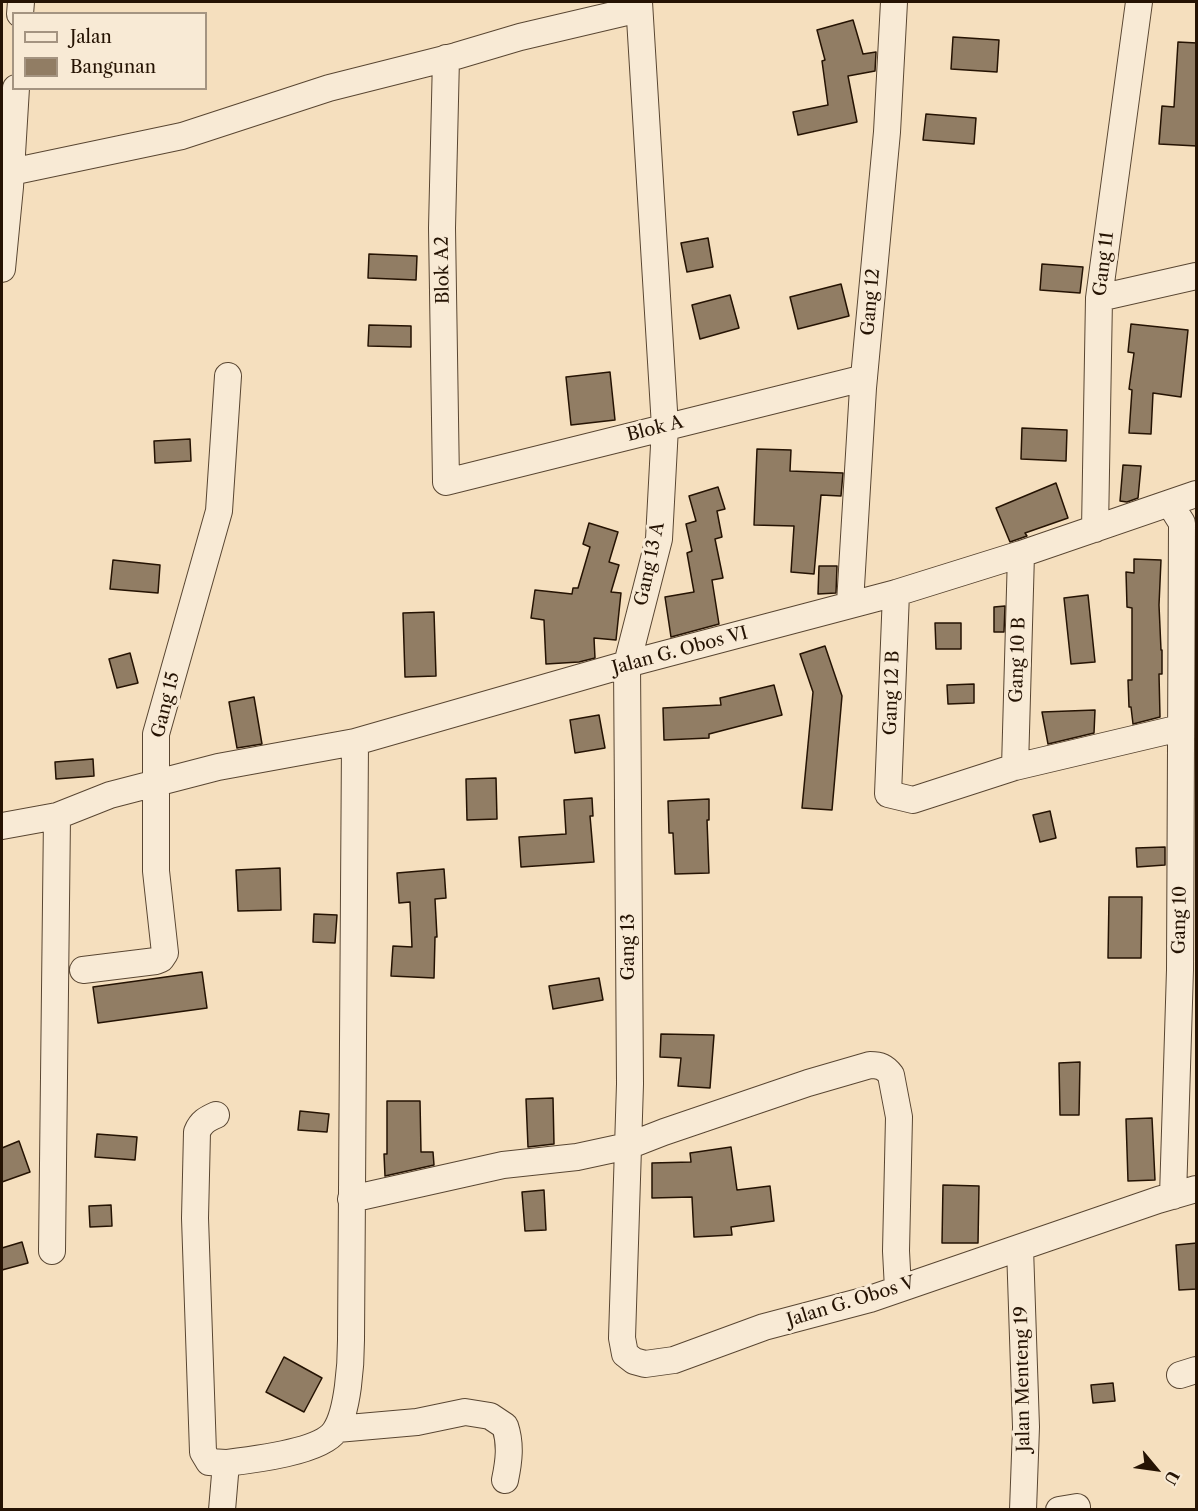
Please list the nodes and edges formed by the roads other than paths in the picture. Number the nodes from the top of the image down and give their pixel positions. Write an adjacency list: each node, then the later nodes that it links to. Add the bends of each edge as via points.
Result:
1 (894, 2): 11 (street, Gang 12, via 887,132)
2 (1139, 2): 9 (street, Gang 11)
3 (639, 5): 4 (street); 12 (street, Gang 13 A)
4 (446, 58): 6 (street, via 329,88 182,136); 13 (street, Blok A2, via 442,228)
5 (16, 90): 6 (street)
6 (11, 172): 7 (street)
7 (2, 269)
8 (1197, 276): 9 (street)
9 (1099, 298): 16 (street, Gang 11)
10 (228, 376): 24 (street, Gang 15, via 219,511 156,734)
11 (864, 378): 12 (street, Blok A); 19 (street, Gang 12)
12 (664, 427): 13 (street, Blok A); 20 (street, Gang 13 A, via 659,539)
13 (446, 482)
14 (1197, 494): 15 (street, Jalan G. Obos VI)
15 (1170, 504): 16 (street, Jalan G. Obos VI); 21 (street, Gang 10, via 1182,523)
16 (1095, 529): 17 (street, Jalan G. Obos VI)
17 (1021, 554): 18 (street, Jalan G. Obos VI); 23 (street, Gang 10 B)
18 (896, 593): 19 (street, Jalan G. Obos VI); 23 (street, Gang 12 B, via 888,794 913,800)
19 (850, 603): 20 (street, Jalan G. Obos VI)
20 (627, 664): 22 (street, Jalan G. Obos VI); 29 (street, Gang 13)
21 (1180, 728): 23 (street); 30 (street, Gang 10)
22 (355, 742): 24 (street, Jalan G. Obos VI, via 218,767); 31 (street)
23 (1015, 767)
24 (156, 783): 25 (street, Jalan G. Obos VI, via 110,795); 27 (street, Gang 15, via 156,871 164,956 156,961)
25 (57, 816): 26 (street, Jalan G. Obos VI); 34 (street)
26 (2, 826)
27 (83, 970)
28 (216, 1115): 37 (street, via 205,1120 197,1132 198,1335 203,1452 209,1462)
29 (628, 1146): 31 (street, via 577,1157 503,1165); 32 (street, Gang 13); 35 (street, via 808,1083 870,1065 881,1066 894,1082 899,1117)
30 (1185, 1193): 33 (street, Jalan G. Obos V)
31 (351, 1199): 36 (street, via 351,1361)
32 (624, 1229): 35 (street, Jalan G. Obos V, via 623,1348 634,1361 645,1364 674,1360 764,1327)
33 (1020, 1248): 35 (street, Jalan G. Obos V); 40 (street, Jalan Menteng 19, via 1026,1427)
34 (52, 1251)
35 (898, 1289)
36 (337, 1429): 37 (street, via 311,1447 249,1461); 38 (street, via 417,1422 465,1412 490,1416 505,1426 509,1437)
37 (226, 1462): 39 (street)
38 (505, 1480)
39 (222, 1509)
40 (1023, 1509)

